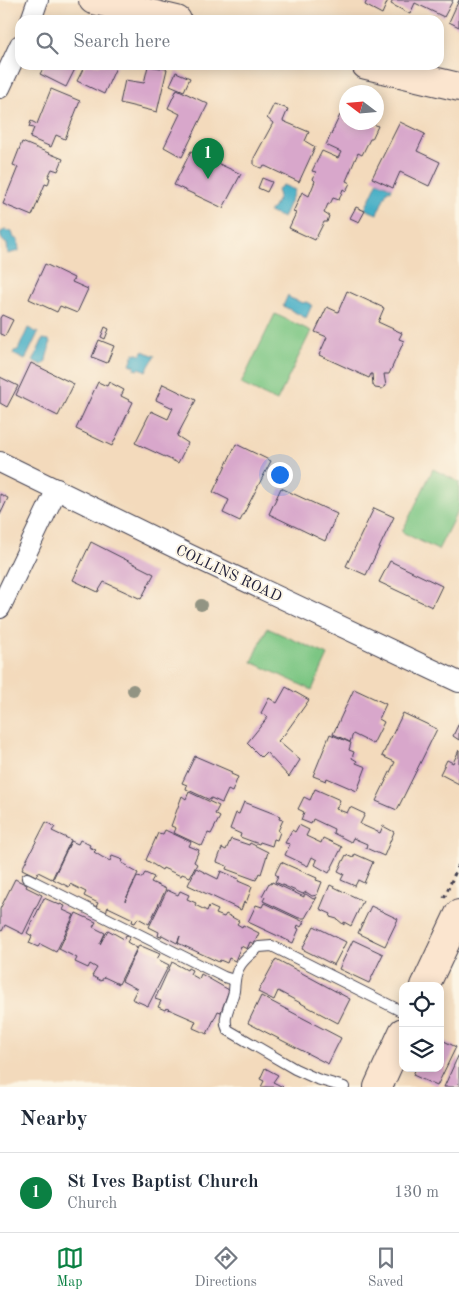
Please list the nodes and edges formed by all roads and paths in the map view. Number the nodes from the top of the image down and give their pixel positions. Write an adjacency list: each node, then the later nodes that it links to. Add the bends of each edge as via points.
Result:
1 (38, 0): 3 (street)
2 (93, 0): 4 (street)
3 (33, 15)
4 (156, 15)
5 (15, 56): 8 (street)
6 (387, 70): 7 (street)
7 (459, 87)
8 (0, 88)
9 (0, 462): 10 (street, COLLINS ROAD)
10 (57, 489): 11 (street); 12 (street, COLLINS ROAD)
11 (0, 608)
12 (459, 682)
13 (27, 878): 15 (lane)
14 (459, 914): 16 (street)
15 (234, 980): 17 (lane, via 250,954 259,947 272,946); 19 (lane, via 234,992 226,1016 228,1030 295,1069)
16 (427, 982)
17 (399, 1010)
18 (399, 1041): 20 (street)
19 (344, 1087)
20 (378, 1087)

